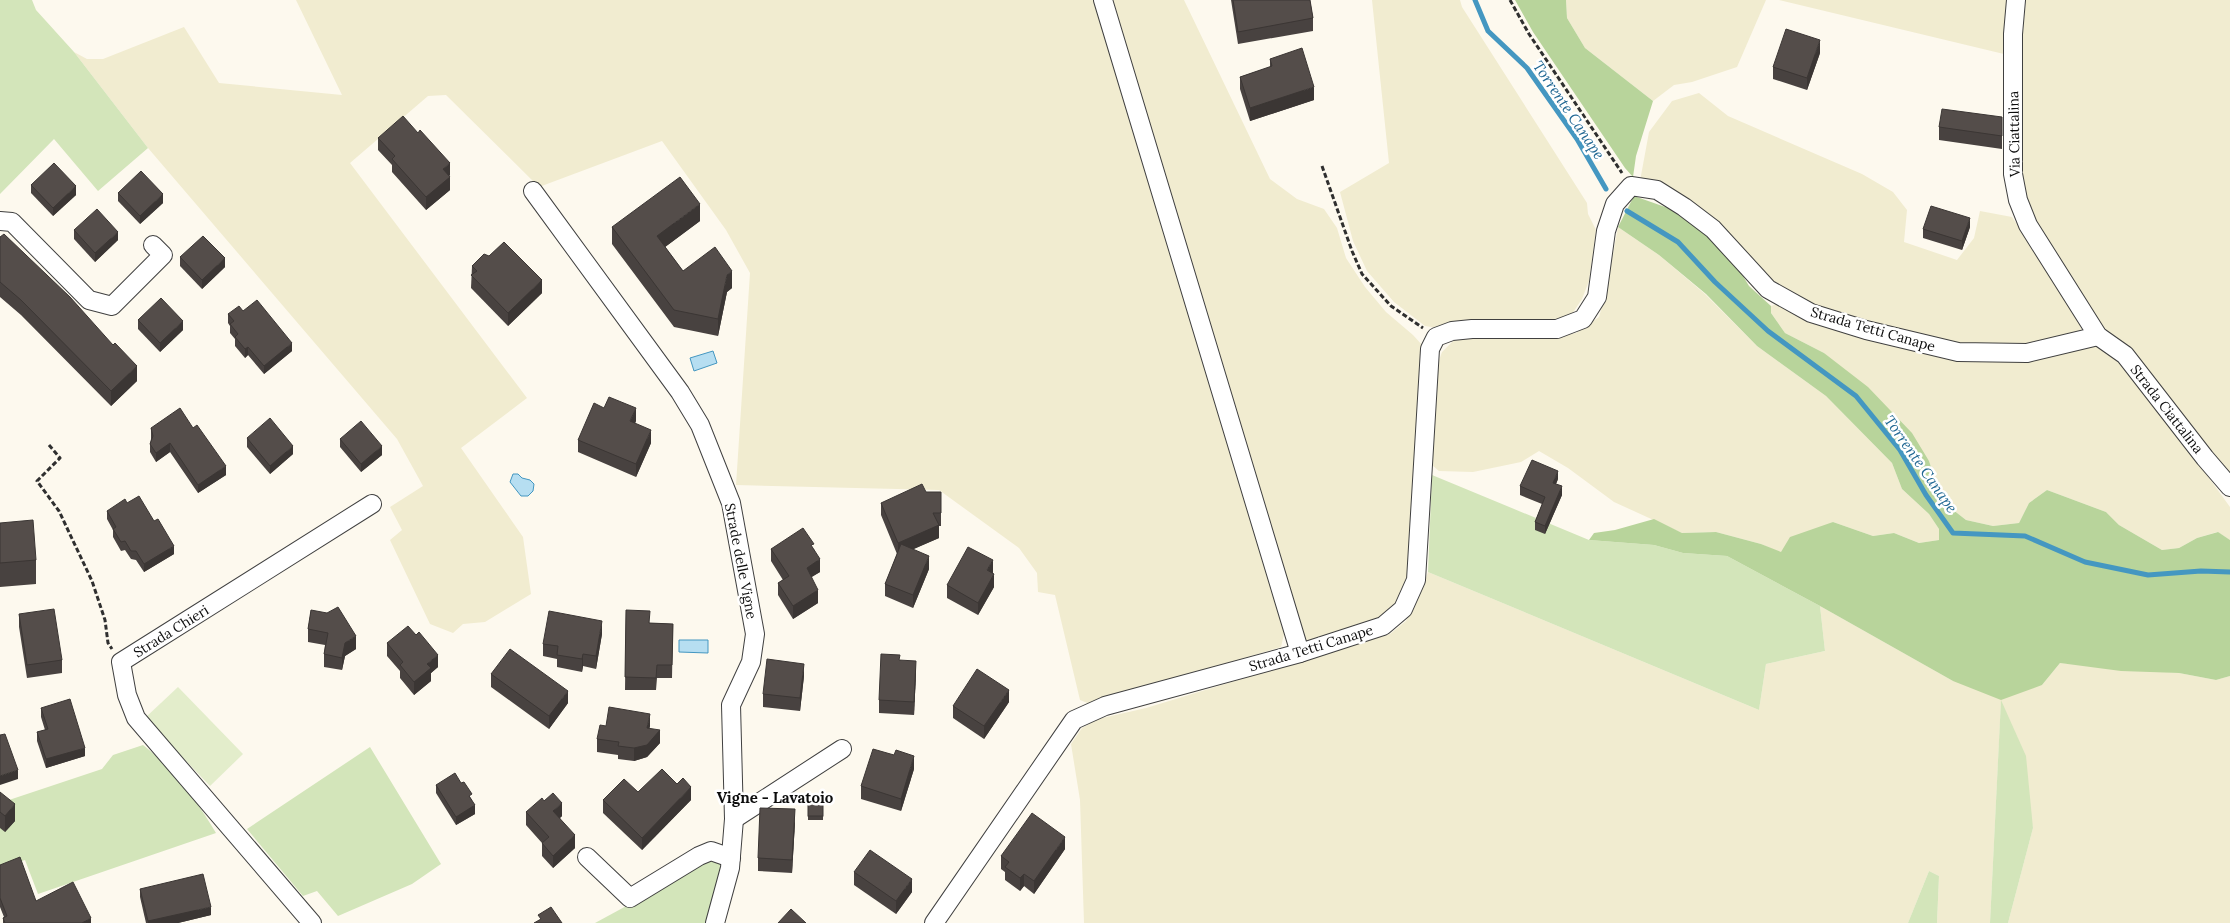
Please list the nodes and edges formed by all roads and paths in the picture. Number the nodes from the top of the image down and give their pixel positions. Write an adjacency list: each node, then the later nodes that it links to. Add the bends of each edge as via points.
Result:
1 (1103, 0): 14 (street)
2 (1510, 0): 5 (path, via 1529,34)
3 (2016, 0): 9 (street, Via Ciattalina, via 2013,174 2018,200 2028,225)
4 (1322, 166): 10 (path, via 1362,274 1391,306)
5 (1631, 186): 9 (street, Strada Tetti Canape, via 1657,190 1684,207 1713,229 1768,290 1810,313 1958,352 2027,353); 10 (street, via 1617,202 1606,231 1597,297 1583,319 1557,329 1472,329)
6 (533, 191): 17 (street, Strade delle Vigne, via 680,392 700,425 731,503 755,634 751,662 731,705)
7 (0, 221): 8 (street, via 12,222 89,300 112,306 163,255)
8 (153, 245)
9 (2098, 336): 12 (street, Strada Ciattalina, via 2125,355)
10 (1436, 337): 14 (street, Strada Tetti Canape, via 1430,349 1416,580 1403,609 1383,626)
11 (49, 445): 15 (path, via 60,458 37,480 59,511 92,581 105,620 108,643)
12 (2230, 487)
13 (372, 504): 15 (street, Strada Chieri)
14 (1300, 653): 22 (street, Strada Tetti Canape, via 1106,706 1074,720)
15 (121, 662): 20 (street, Strada Chieri, via 127,695 136,718)
16 (842, 749): 17 (street)
17 (734, 819): 19 (street, Strade delle Vigne)
18 (587, 857): 19 (street, via 630,898 711,851)
19 (731, 858): 21 (street, Strade delle Vigne)
20 (312, 923)
21 (715, 923)
22 (934, 923)

